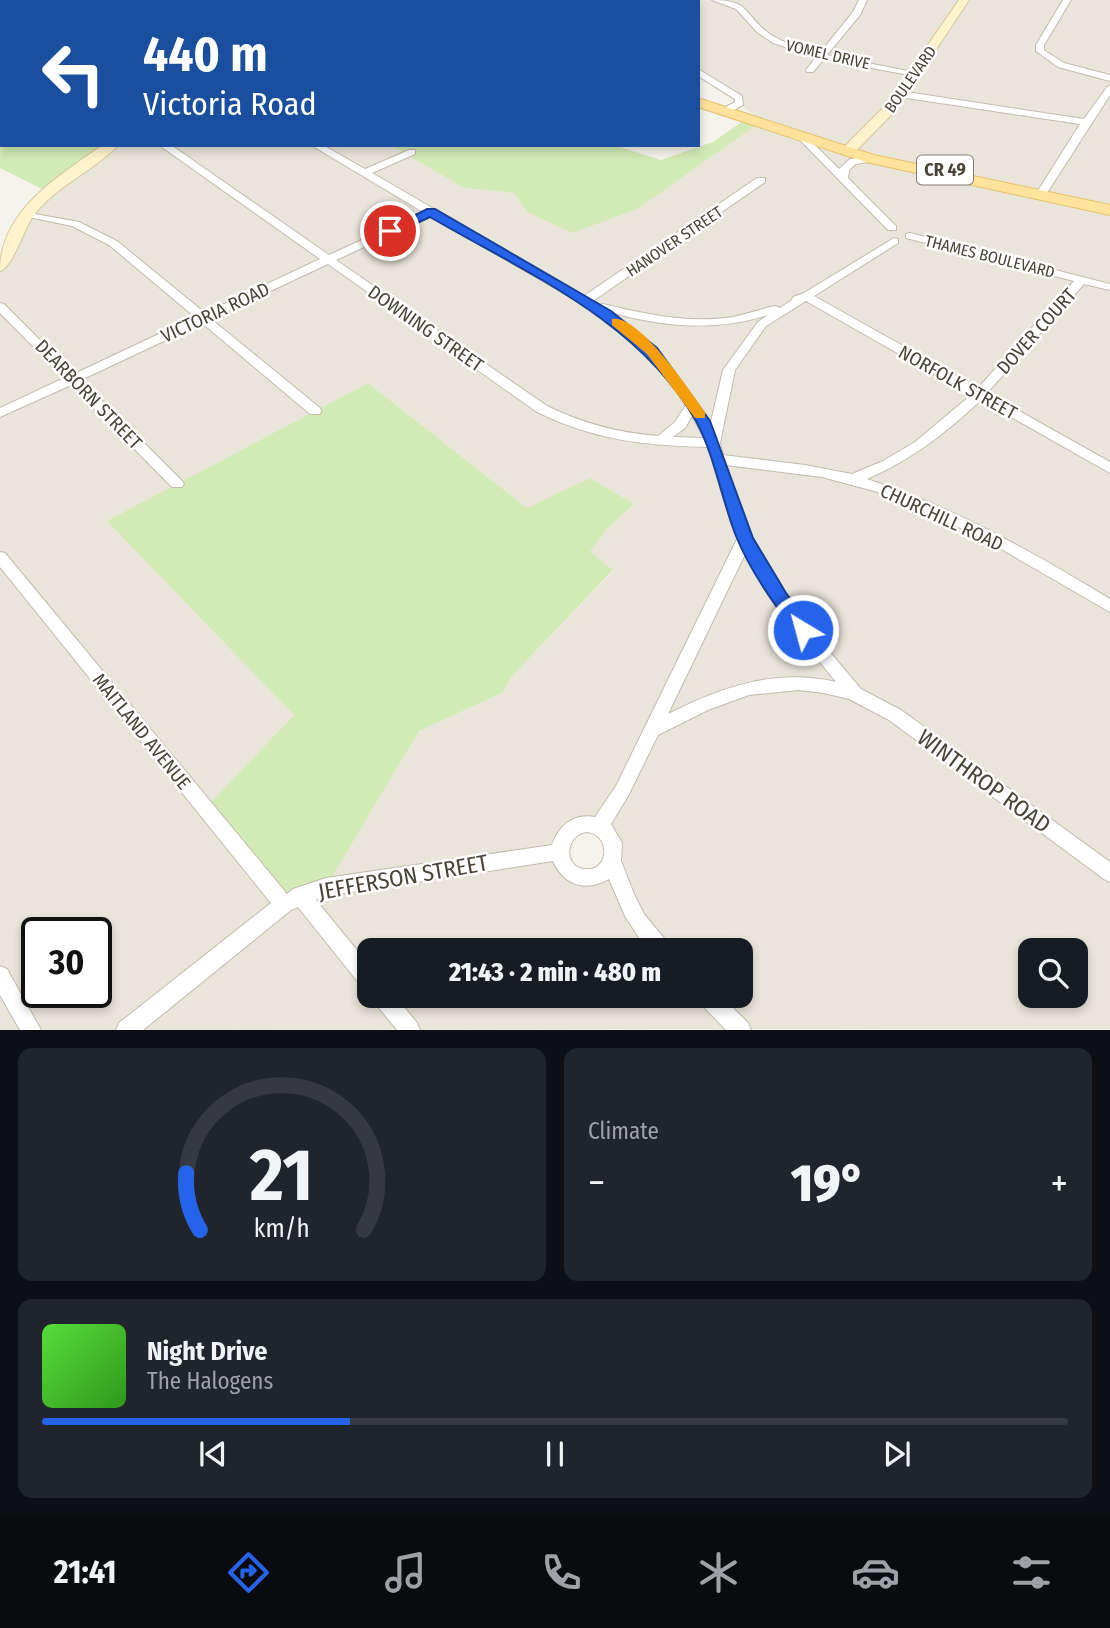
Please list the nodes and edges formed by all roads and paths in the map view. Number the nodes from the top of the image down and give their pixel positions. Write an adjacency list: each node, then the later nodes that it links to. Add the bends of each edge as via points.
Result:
1 (716, 0): 6 (street)
2 (748, 0): 6 (street)
3 (863, 0): 7 (street)
4 (964, 0): 10 (street, BOULEVARD)
5 (1067, 0): 11 (street, via 1040,51 1060,65)
6 (737, 5): 7 (street, VOMEL DRIVE, via 768,37)
7 (823, 54): 8 (street); 10 (street, VOMEL DRIVE)
8 (810, 70)
9 (700, 73): 15 (street, via 739,98 740,103)
10 (914, 73): 13 (street, BOULEVARD)
11 (1110, 78)
12 (1110, 89): 16 (street)
13 (900, 94): 16 (street); 21 (street, BOULEVARD)
14 (700, 103): 15 (main road)
15 (725, 111): 17 (main road, CR 49)
16 (1084, 122): 27 (street, via 1067,158)
17 (802, 137): 21 (main road, CR 49); 25 (street)
18 (109, 147): 30 (main road, via 52,188)
19 (167, 147): 32 (street, DOWNING STREET)
20 (319, 147): 24 (street, WINTHROP ROAD)
21 (848, 151): 23 (main road, CR 49); 27 (main road, CR 49)
22 (412, 152): 24 (street)
23 (871, 159): 25 (street, via 849,163); 27 (main road, CR 49)
24 (364, 173): 29 (street, WINTHROP ROAD)
25 (843, 179): 31 (street)
26 (761, 180): 37 (street, HANOVER STREET)
27 (1041, 194): 28 (main road, CR 49)
28 (1110, 211)
29 (431, 212): 32 (street, VICTORIA ROAD); 37 (street, WINTHROP ROAD)
30 (28, 214): 33 (main road); 39 (street, via 65,221 101,236)
31 (893, 234): 34 (street, THAMES BOULEVARD, via 903,229 910,236); 36 (street)
32 (328, 260): 39 (street, VICTORIA ROAD); 45 (street, DOWNING STREET, via 542,410 603,434)
33 (0, 266)
34 (1082, 279): 35 (street, THAMES BOULEVARD); 41 (street, DOVER COURT)
35 (1110, 286)
36 (805, 296): 37 (street, via 753,316 695,324 643,319); 41 (street, NORFOLK STREET); 46 (street, via 762,324 740,352 729,370)
37 (587, 302): 42 (street, WINTHROP ROAD, via 652,351)
38 (0, 306): 40 (street, DEARBORN STREET)
39 (203, 318): 40 (street, VICTORIA ROAD); 43 (street)
40 (75, 378): 44 (street, VICTORIA ROAD); 50 (street, DEARBORN STREET)
41 (979, 394): 48 (street, NORFOLK STREET); 49 (street, DOVER COURT, via 908,454)
42 (694, 405): 45 (street, via 680,425); 46 (street, WINTHROP ROAD)
43 (315, 411)
44 (0, 413)
45 (659, 442): 46 (street, DOWNING STREET)
46 (713, 443): 47 (street, WINTHROP ROAD)
47 (719, 459): 49 (street, CHURCHILL ROAD); 51 (street, WINTHROP ROAD)
48 (1110, 468)
49 (853, 479): 53 (street, CHURCHILL ROAD, via 914,500)
50 (177, 484)
51 (745, 538): 54 (street, WINTHROP ROAD, via 780,598); 55 (street)
52 (0, 557): 60 (street, MAITLAND AVENUE)
53 (1110, 606)
54 (855, 694): 55 (street, WINTHROP ROAD, via 806,682 763,683 718,697); 59 (street, WINTHROP ROAD, via 895,715)
55 (652, 730): 56 (street)
56 (599, 827): 57 (street, via 572,829 564,835); 58 (street, via 615,847)
57 (559, 852): 58 (street, via 566,868 583,877 600,874); 60 (street, JEFFERSON STREET, via 326,887)
58 (613, 863): 61 (street, via 625,900)
59 (1110, 873)
60 (292, 900): 62 (street, MAITLAND AVENUE); 67 (street, JEFFERSON STREET)
61 (651, 938)
62 (357, 968)
63 (0, 976): 66 (street)
64 (392, 1008): 68 (street)
65 (719, 1008): 69 (street)
66 (32, 1030)
67 (126, 1030)
68 (410, 1030)
69 (741, 1030)

